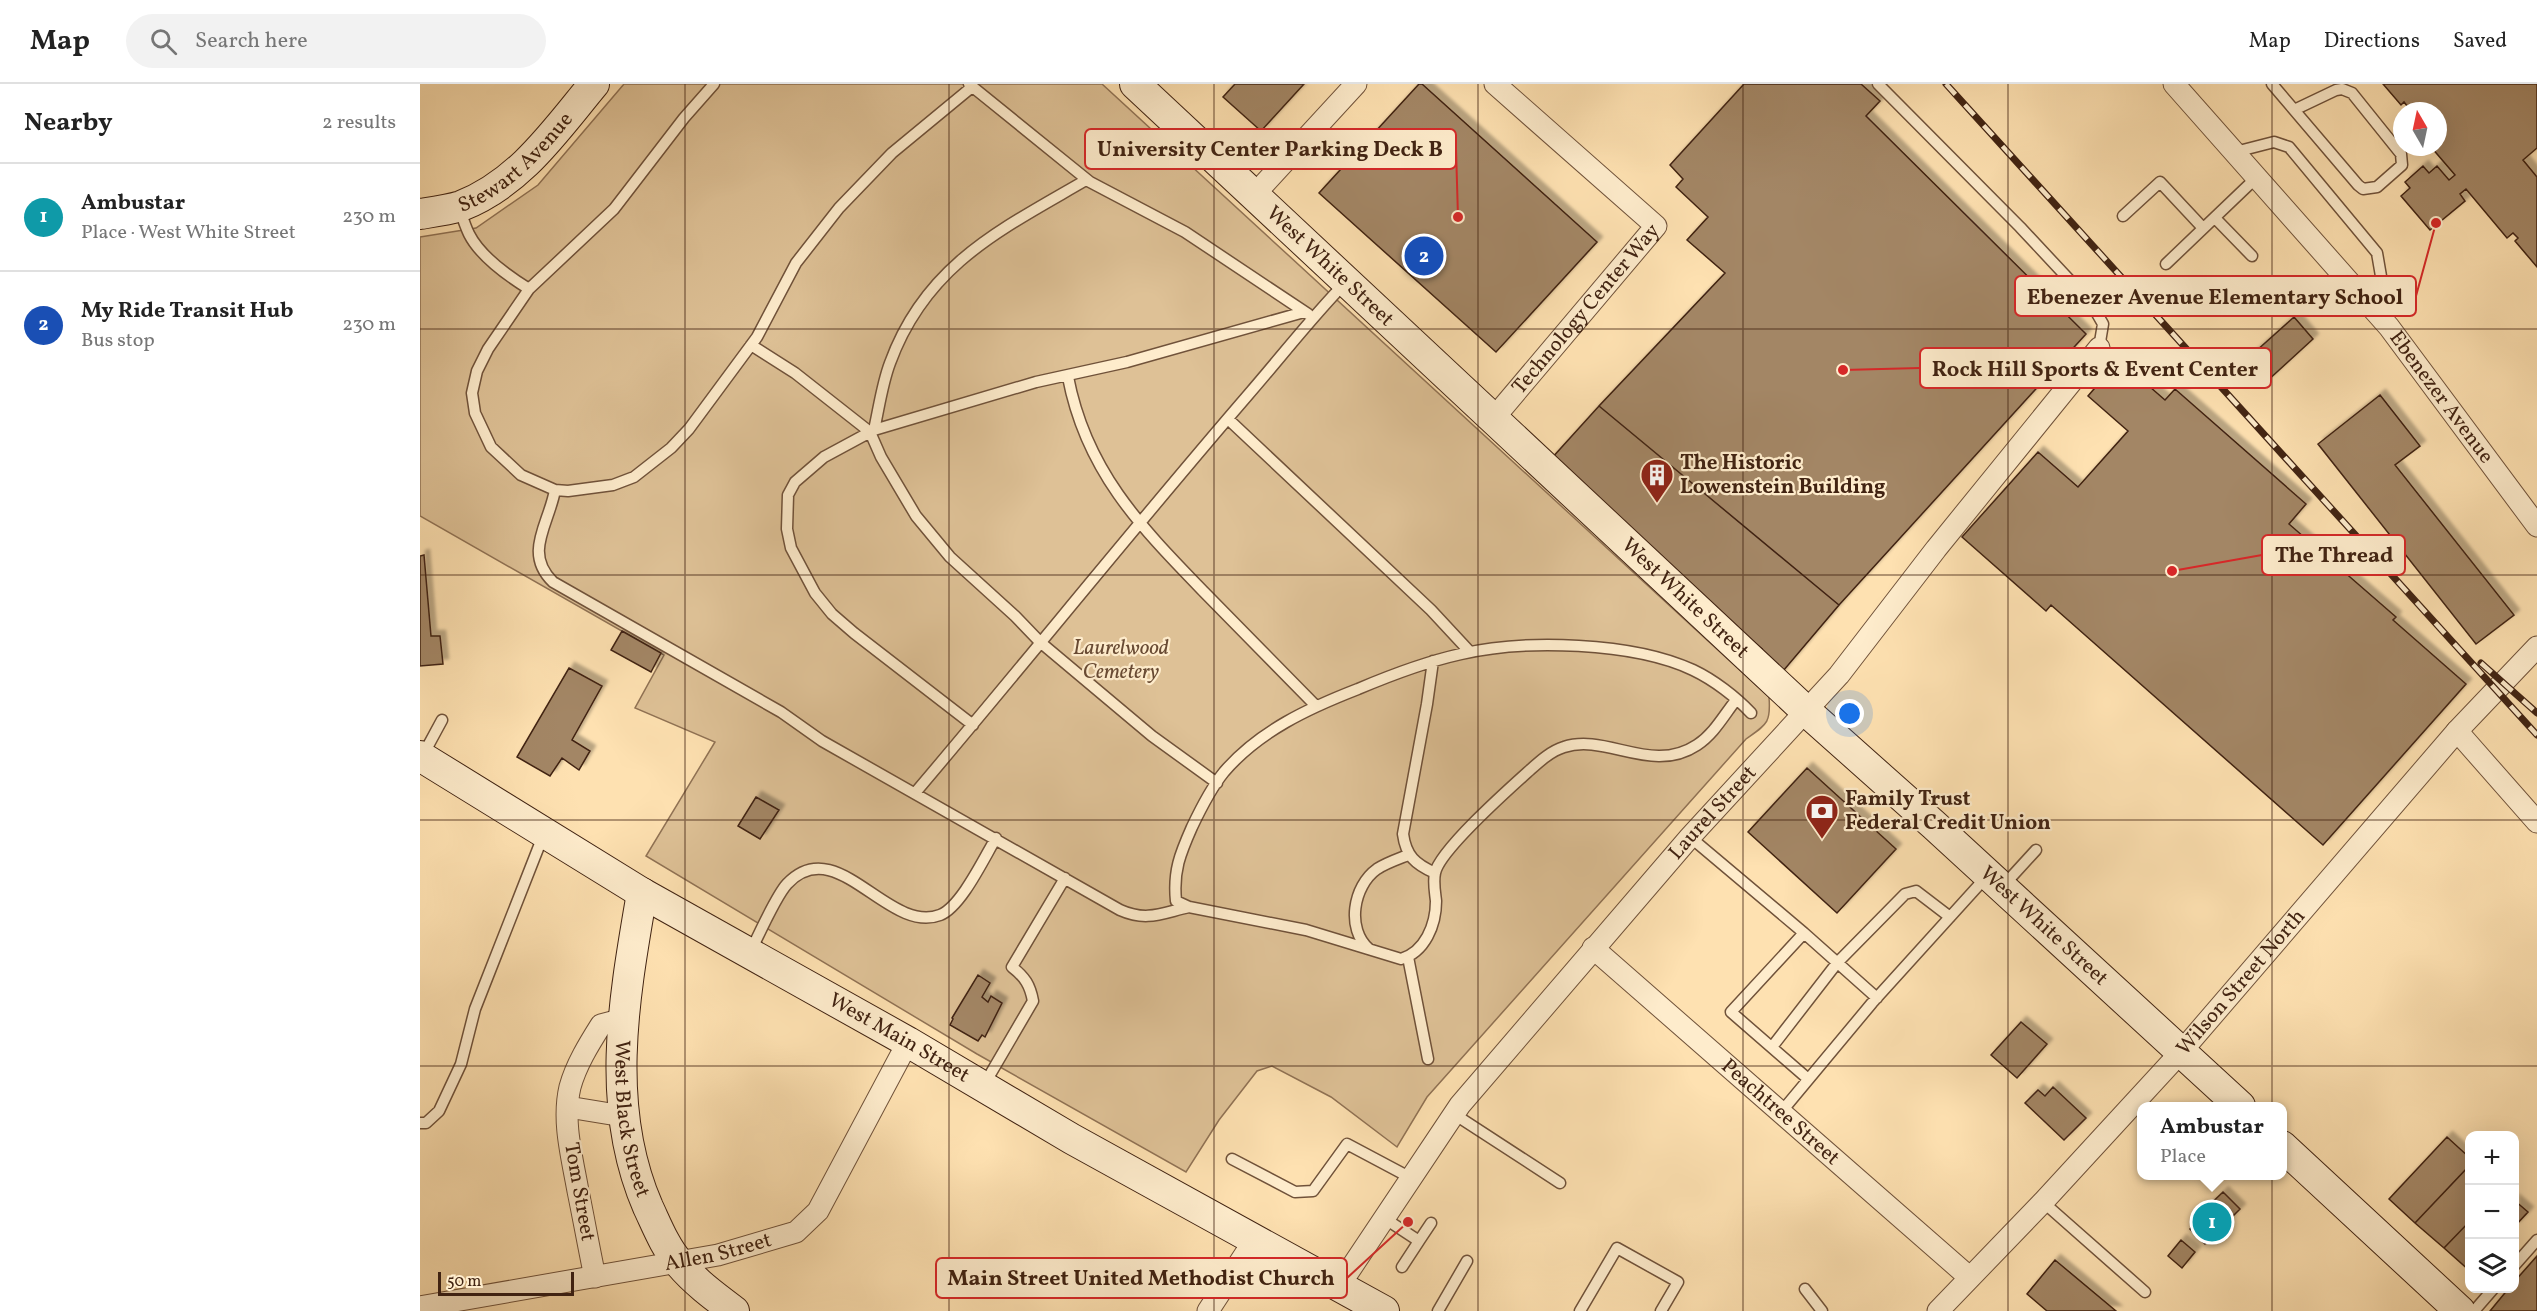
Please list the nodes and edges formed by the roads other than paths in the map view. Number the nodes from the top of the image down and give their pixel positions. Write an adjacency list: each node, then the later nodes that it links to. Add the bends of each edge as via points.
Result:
1 (594, 84): 15 (street, Stewart Avenue, via 522,168 498,187)
2 (714, 84): 23 (lane, via 614,209)
3 (1135, 84): 14 (street, West White Street)
4 (1356, 84): 14 (street)
5 (1496, 84): 29 (street, Technology Center Way, via 1656,226)
6 (1878, 84): 27 (lane, via 2091,303 2103,324)
7 (2175, 84): 11 (street, Ebenezer Avenue)
8 (2272, 84): 10 (lane)
9 (970, 86): 13 (lane); 26 (lane, via 892,153 839,208 796,263)
10 (2294, 110): 10 (lane, via 2336,90 2347,90 2401,154 2402,165 2377,187 2363,189)
11 (2235, 152): 12 (street, Ebenezer Avenue); 24 (lane, via 2274,142 2289,147 2377,253 2382,282)
12 (2258, 177): 18 (lane); 24 (street, Ebenezer Avenue)
13 (1086, 180): 25 (lane, via 1185,232); 31 (lane, via 984,240 940,278 899,341)
14 (1254, 195): 22 (street, West White Street)
15 (459, 207): 16 (street, Stewart Avenue); 23 (lane, via 477,246)
16 (420, 214)
17 (2123, 216): 19 (lane, via 2160,182)
18 (2215, 218): 19 (lane); 20 (lane)
19 (2203, 228): 21 (lane)
20 (2252, 256)
21 (2166, 264)
22 (1347, 281): 25 (lane); 29 (street, West White Street)
23 (529, 289): 32 (lane, via 488,349 472,393 475,413 491,447 521,475)
24 (2374, 311): 34 (street, Ebenezer Avenue)
25 (1308, 314): 28 (lane); 30 (lane)
26 (751, 345): 31 (lane); 32 (lane, via 689,429 651,465 613,485)
27 (2100, 348): 41 (street, Laurel Street)
28 (1068, 376): 31 (lane); 33 (lane, via 1074,410 1093,454)
29 (1493, 418): 41 (street, West White Street)
30 (1228, 419): 33 (lane); 37 (lane, via 1431,610)
31 (872, 431): 35 (lane, via 898,487 933,538); 44 (lane, via 824,458 795,482 786,512 791,548 815,593 832,614)
32 (555, 490): 48 (lane, via 537,555 539,566 553,582)
33 (1139, 523): 35 (lane); 40 (lane)
34 (2537, 526)
35 (1040, 642): 44 (lane); 47 (lane, via 1152,736)
36 (2537, 647): 45 (street, Wilson Street North)
37 (1470, 652): 38 (lane); 39 (lane, via 1544,645 1653,657 1694,670)
38 (1433, 661): 40 (lane); 54 (lane, via 1404,823)
39 (1736, 700): 42 (lane); 55 (lane, via 1709,735 1680,753 1645,755 1580,743 1556,750 1474,824 1442,858)
40 (1316, 706): 47 (lane, via 1250,748)
41 (1806, 711): 51 (street, Laurel Street); 57 (street, West White Street)
42 (1751, 713)
43 (442, 720): 46 (lane)
44 (973, 725): 48 (lane)
45 (2457, 732): 49 (street); 71 (street, Wilson Street North)
46 (421, 757): 50 (street, West Main Street)
47 (1217, 783): 59 (lane, via 1203,803 1178,860 1174,879 1176,901)
48 (915, 793): 52 (lane)
49 (2537, 822)
50 (544, 833): 58 (street, West Main Street); 80 (lane, via 475,1009 461,1064 439,1111)
51 (1690, 837): 61 (lane); 62 (street, Laurel Street)
52 (996, 838): 56 (lane); 64 (lane, via 956,902 941,915 924,918 904,914 840,874 822,869 802,872 786,885)
53 (2036, 850): 57 (lane)
54 (1408, 855): 55 (lane); 63 (lane, via 1377,869 1358,893 1357,929)
55 (1435, 873): 65 (lane, via 1436,902 1430,932)
56 (1065, 878): 59 (lane, via 1133,916 1156,916); 74 (lane, via 1012,967 1030,986 1033,1001)
57 (1995, 881): 60 (lane); 71 (street, West White Street)
58 (642, 893): 64 (street, West Main Street); 68 (street, West Black Street)
59 (1190, 907): 63 (lane, via 1306,930)
60 (1950, 917): 66 (lane, via 1916,891 1905,894); 67 (lane)
61 (1804, 933): 66 (lane); 70 (lane, via 1731,1012)
62 (1593, 948): 77 (street, Peachtree Street); 78 (street, Laurel Street)
63 (1369, 949): 65 (lane, via 1401,959)
64 (749, 953): 69 (street, West Main Street)
65 (1408, 957): 72 (lane)
66 (1837, 963): 67 (lane); 70 (lane)
67 (1877, 998): 73 (lane)
68 (624, 1019): 76 (street, Tom Street, via 601,1025 575,1073); 79 (street, West Black Street)
69 (908, 1042): 74 (street, West Main Street); 92 (street, Allen Street, via 818,1211 796,1232 718,1255)
70 (1772, 1047): 73 (lane)
71 (2181, 1052): 75 (street, West White Street); 85 (street, Wilson Street North)
72 (1428, 1059)
73 (1807, 1078): 77 (lane)
74 (984, 1087): 88 (street, West Main Street)
75 (2235, 1102)
76 (568, 1107): 79 (street, Tom Street); 96 (street, Tom Street, via 571,1151)
77 (1782, 1111): 95 (street, Peachtree Street)
78 (1454, 1114): 83 (street, Laurel Street); 84 (lane)
79 (623, 1116): 92 (street, West Black Street, via 638,1185)
80 (420, 1124)
81 (2287, 1150): 110 (street)
82 (1232, 1159): 83 (lane, via 1295,1192 1313,1191 1347,1144)
83 (1411, 1178): 86 (street, Laurel Street)
84 (1560, 1183)
85 (2043, 1202): 95 (street, Wilson Street North); 99 (lane)
86 (1384, 1218): 90 (lane); 97 (street, Laurel Street)
87 (1431, 1223): 90 (lane)
88 (1255, 1239): 97 (street, West Main Street); 103 (street)
89 (2537, 1240): 91 (lane)
90 (1419, 1241): 94 (lane)
91 (2519, 1260)
92 (678, 1262): 96 (street, Allen Street); 102 (street, West Black Street, via 703,1288)
93 (1467, 1262): 105 (lane)
94 (1402, 1267)
95 (1969, 1276): 109 (street, Wilson Street North)
96 (595, 1277): 101 (street, Allen Street)
97 (1339, 1286): 104 (street, West Main Street)
98 (1805, 1289): 108 (lane)
99 (2145, 1292)
100 (2490, 1293): 111 (lane)
101 (420, 1307)
102 (734, 1311)
103 (1208, 1311)
104 (1384, 1311)
105 (1438, 1311)
106 (1580, 1311): 107 (lane, via 1617,1248 1678,1282)
107 (1661, 1311)
108 (1822, 1311)
109 (1938, 1311)
110 (2460, 1311)
111 (2474, 1311)

